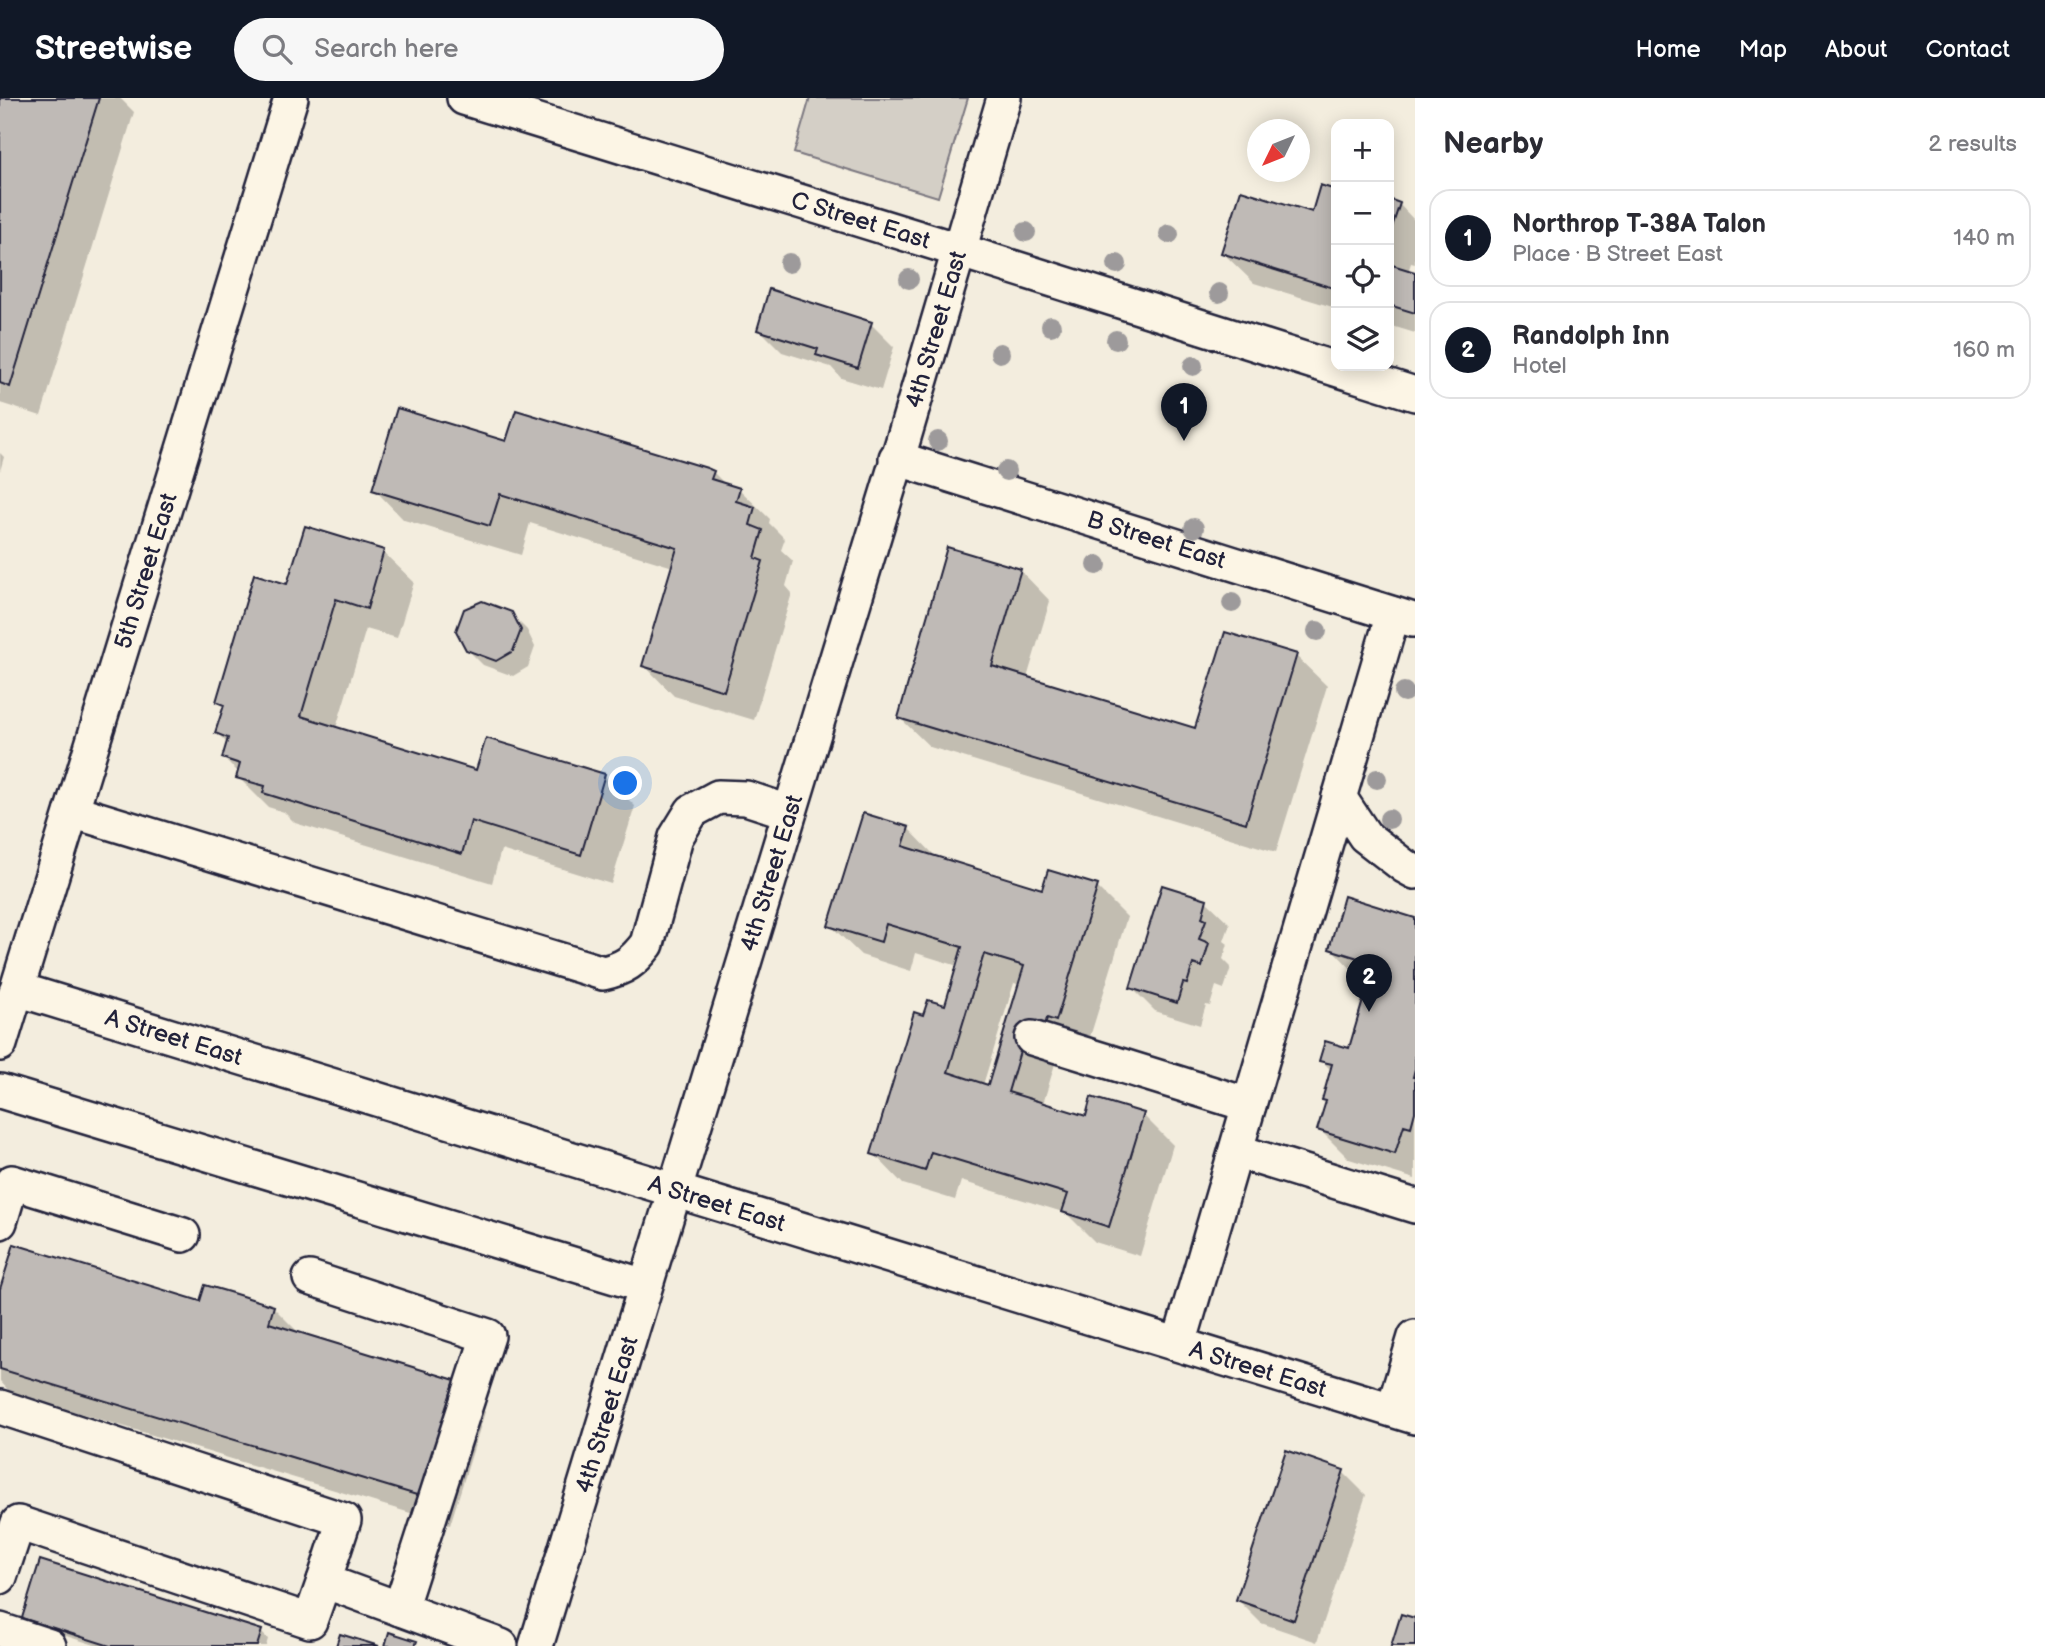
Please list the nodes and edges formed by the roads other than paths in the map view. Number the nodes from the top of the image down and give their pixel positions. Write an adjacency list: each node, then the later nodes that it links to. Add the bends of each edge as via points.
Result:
1 (291, 98): 9 (street, 5th Street East)
2 (464, 98): 4 (street, C Street East)
3 (1004, 98): 4 (street, 4th Street East)
4 (958, 250): 5 (street, C Street East); 6 (street, 4th Street East)
5 (1415, 394)
6 (896, 458): 7 (street, B Street East); 10 (street, 4th Street East)
7 (1404, 617): 8 (street)
8 (1339, 797): 11 (street, via 1365,836); 16 (street)
9 (72, 811): 10 (street, via 603,973 621,969 647,944 676,837 692,811 718,797 746,797); 12 (street, 5th Street East)
10 (789, 811): 18 (street, 4th Street East)
11 (1415, 872)
12 (17, 989): 14 (street, 5th Street East); 18 (street, A Street East)
13 (1032, 1038): 16 (street)
14 (0, 1041)
15 (0, 1091): 23 (street)
16 (1250, 1105): 17 (street)
17 (1236, 1151): 19 (street); 25 (street)
18 (674, 1189): 23 (street, 4th Street East); 25 (street, A Street East)
19 (1415, 1206)
20 (0, 1222): 21 (street, via 12,1182)
21 (183, 1235)
22 (310, 1278): 31 (street, via 488,1336)
23 (645, 1286): 36 (street, 4th Street East)
24 (1415, 1337): 27 (street)
25 (1180, 1344): 27 (street, A Street East)
26 (0, 1407): 30 (street, via 344,1520)
27 (1404, 1414)
28 (9, 1521): 29 (street); 33 (street)
29 (0, 1577)
30 (324, 1581): 31 (street); 33 (street)
31 (400, 1609): 34 (street)
32 (0, 1630): 35 (street)
33 (306, 1634)
34 (484, 1643)
35 (49, 1646)
36 (536, 1646)

